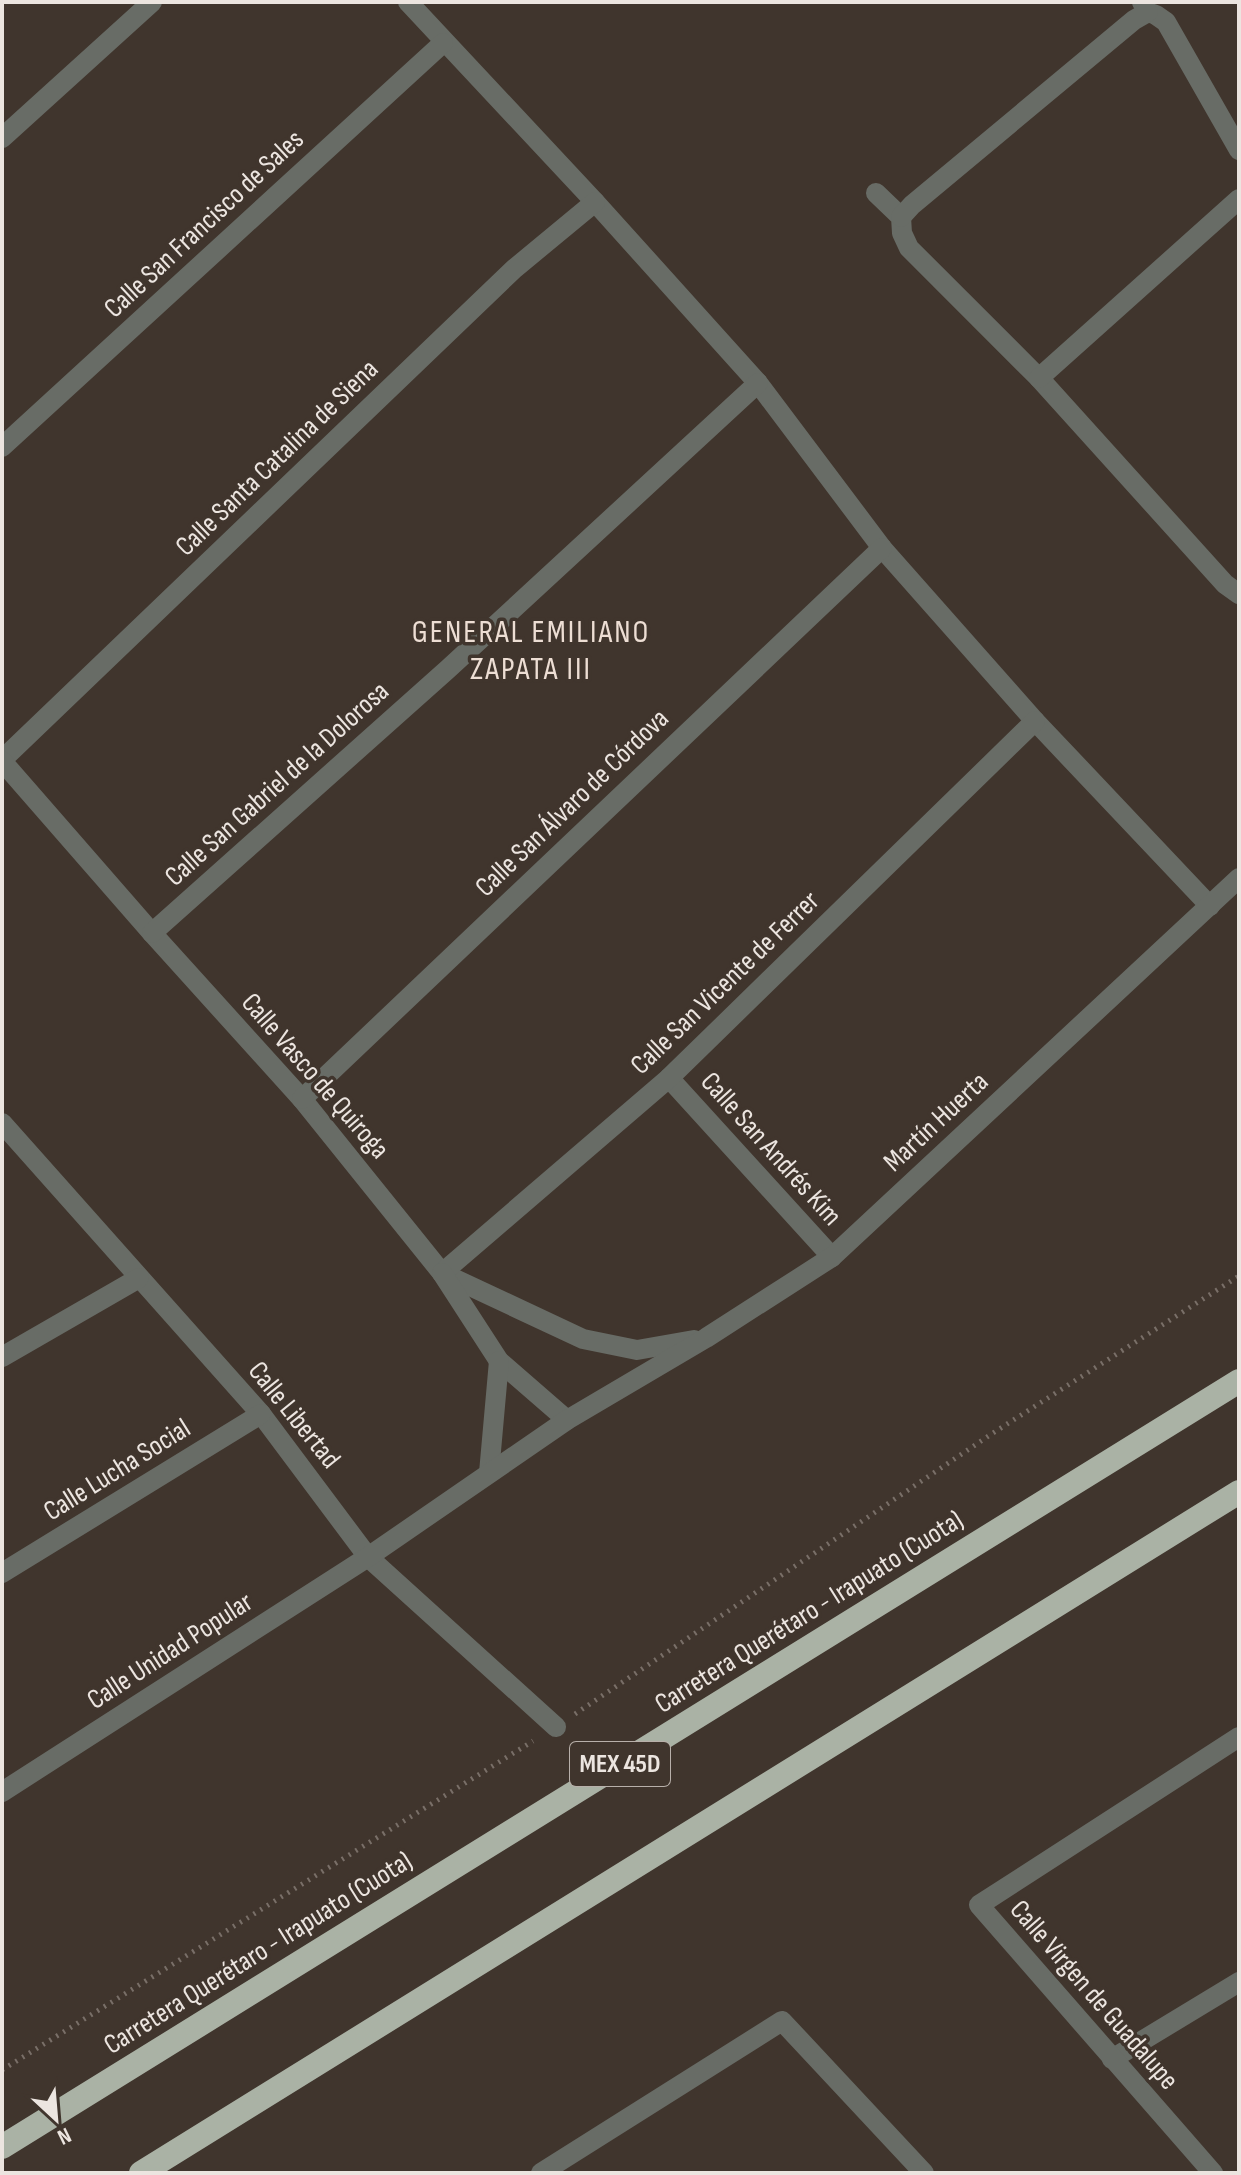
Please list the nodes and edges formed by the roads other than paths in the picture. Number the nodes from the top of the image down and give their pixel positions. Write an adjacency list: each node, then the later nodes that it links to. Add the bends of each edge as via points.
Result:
1 (152, 2): 5 (street)
2 (408, 2): 4 (street)
3 (1145, 7): 6 (street, via 1166,22); 10 (street)
4 (443, 43): 9 (street); 13 (street, Calle San Francisco de Sales)
5 (2, 138)
6 (1239, 150)
7 (876, 193): 10 (street)
8 (1239, 199): 11 (street)
9 (595, 202): 12 (street); 17 (street, Calle Santa Catalina de Siena, via 514,269)
10 (901, 217): 11 (street, via 909,248)
11 (1039, 378): 15 (street, via 1225,584)
12 (758, 383): 14 (street); 20 (street, Calle San Gabriel de la Dolorosa)
13 (2, 447)
14 (882, 548): 16 (street); 22 (street, Calle San Álvaro de Córdova)
15 (1239, 593)
16 (1035, 721): 19 (street); 21 (street, Calle San Vicente de Ferrer)
17 (2, 760): 20 (street, Calle Vasco de Quiroga)
18 (1239, 878): 19 (street, Martín Huerta)
19 (1210, 906): 24 (street, Martín Huerta)
20 (152, 933): 22 (street, Calle Vasco de Quiroga)
21 (669, 1078): 24 (street, Calle San Andrés Kim); 25 (street, Calle San Vicente de Ferrer)
22 (302, 1099): 25 (street, Calle Vasco de Quiroga)
23 (2, 1123): 26 (street, Calle Libertad)
24 (832, 1257): 27 (street, Martín Huerta)
25 (442, 1273): 28 (street, Calle Vasco de Quiroga, via 583,1339); 30 (street)
26 (139, 1278): 29 (street); 32 (street, Calle Libertad)
27 (706, 1338): 28 (street, Martín Huerta); 33 (street, Calle Unidad Popular)
28 (637, 1350)
29 (2, 1357)
30 (499, 1361): 33 (street); 34 (street)
31 (1239, 1381): 43 (highway, Carretera Querétaro - Irapuato (Cuota) / MEX 45D)
32 (261, 1414): 36 (street, Calle Libertad); 37 (street, Calle Lucha Social)
33 (567, 1420): 34 (street, Calle Unidad Popular)
34 (489, 1473): 36 (street, Calle Unidad Popular)
35 (1239, 1492): 44 (highway)
36 (368, 1557): 38 (street, Calle Libertad); 40 (street, Calle Unidad Popular)
37 (2, 1573)
38 (556, 1727)
39 (1239, 1737): 42 (street, Calle Virgen de Guadalupe, via 979,1905)
40 (2, 1792)
41 (1239, 1982): 42 (street)
42 (1112, 2059): 47 (street, Calle Virgen de Guadalupe)
43 (2, 2147)
44 (141, 2173)
45 (541, 2173): 46 (street, via 782,2021)
46 (924, 2173)
47 (1213, 2173)

